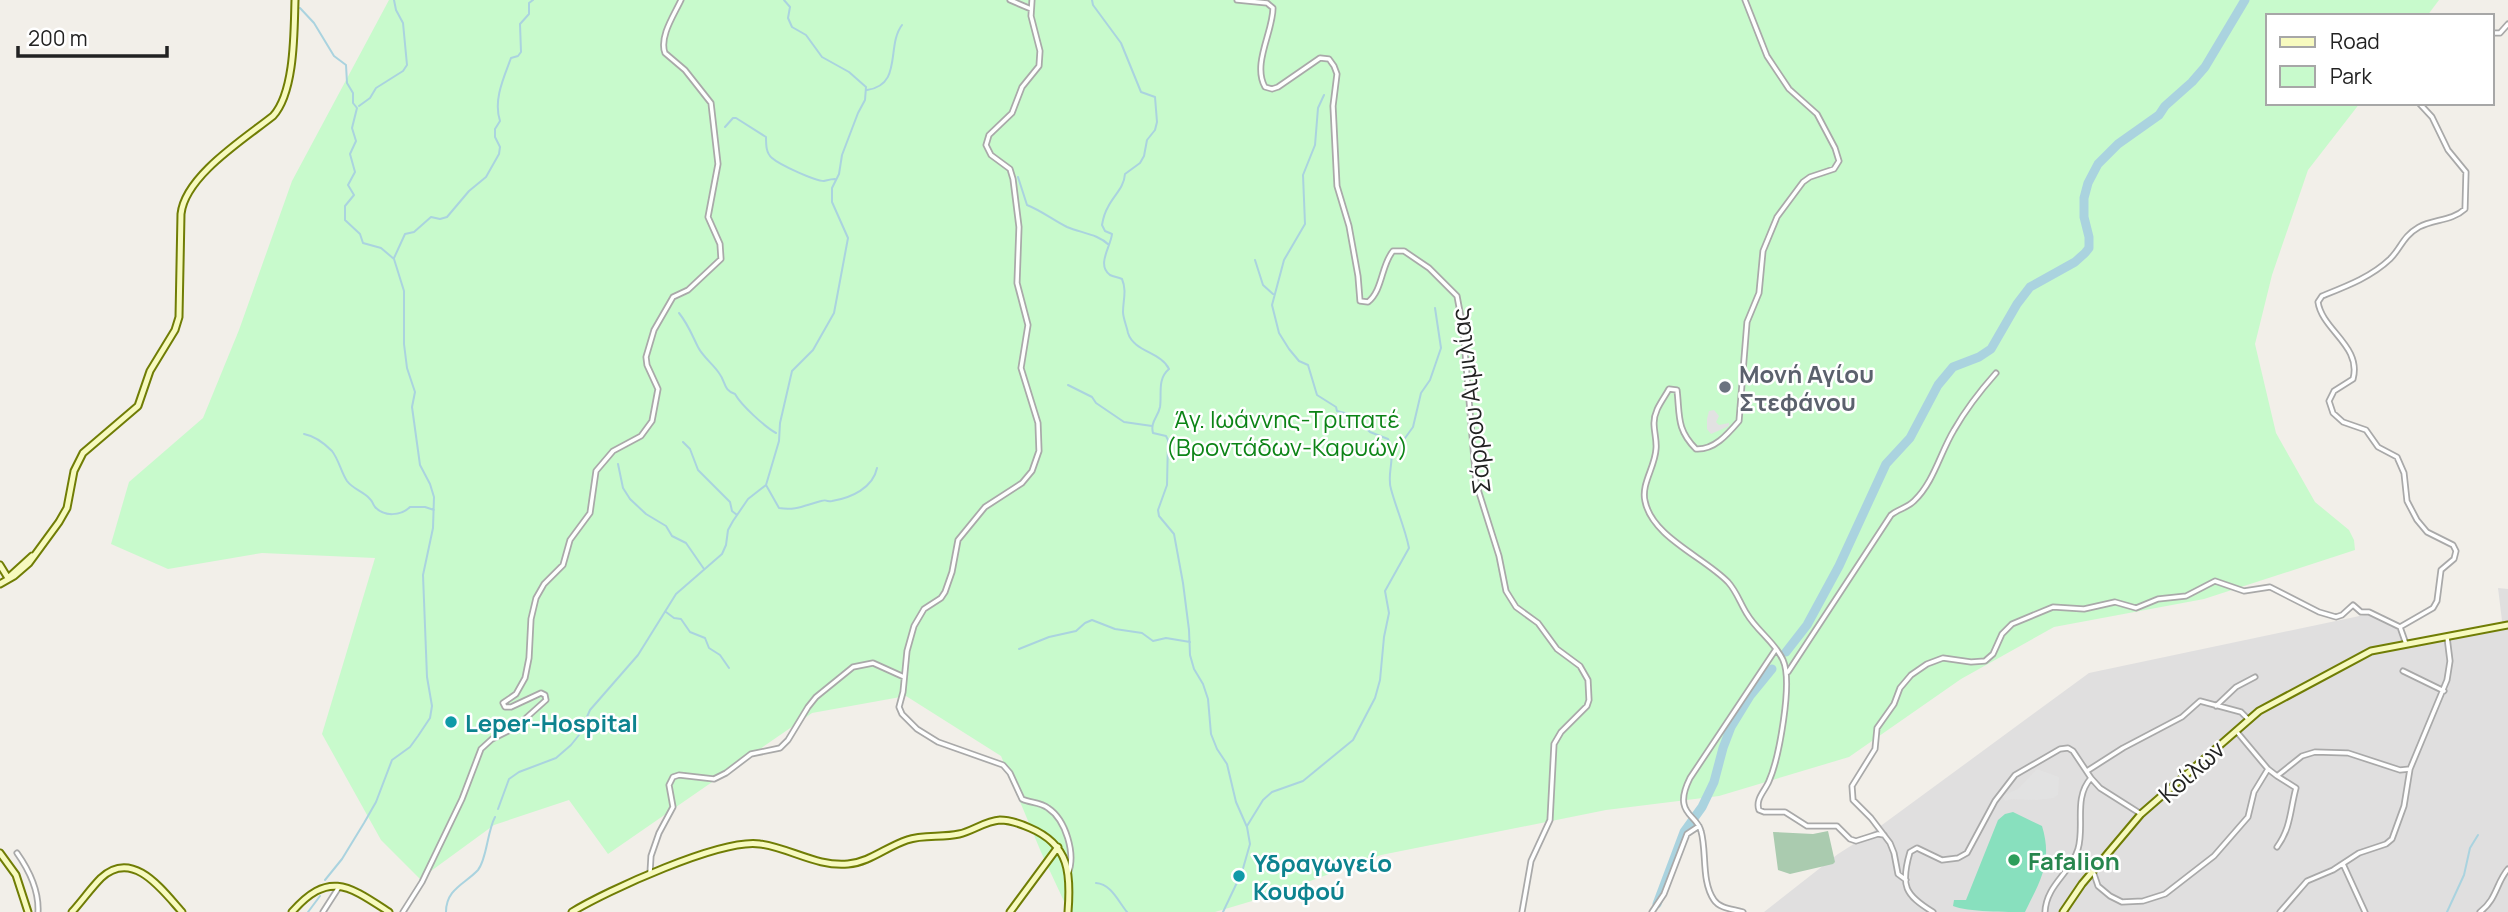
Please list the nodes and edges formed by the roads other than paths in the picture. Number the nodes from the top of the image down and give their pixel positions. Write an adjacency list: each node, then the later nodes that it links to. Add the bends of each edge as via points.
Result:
1 (295, 0): 13 (main road, via 283,100 275,113 188,191 181,214 180,307 175,330 150,371 138,406 81,455 63,515 35,554)
2 (681, 0): 54 (street, via 662,47 703,91 712,108 718,164 708,217 722,247 721,259 688,290 673,297 664,310 646,353 658,389 652,421 640,436 615,449 597,468 590,513 570,541 563,565 536,598 528,670 516,694 503,703 511,707 541,693 546,700 516,727 481,748 463,799)
3 (1010, 0): 7 (street)
4 (1032, 0): 7 (street)
5 (1237, 0): 58 (street, Σάρρου Αιμιλίας, via 1268,3 1273,10 1262,63 1265,87 1278,86 1320,58 1335,66 1337,187 1349,226 1360,301 1371,299 1389,255 1398,250 1436,273 1457,296 1464,328 1476,483 1506,591 1557,649 1580,666 1588,683 1587,706 1554,744 1550,820 1531,861)
6 (1745, 0): 19 (street, via 1767,56 1789,89 1817,114 1839,162 1834,170 1803,182 1782,209 1767,240 1759,293 1747,322 1739,421 1713,446 1696,449 1679,424 1677,390 1669,389 1655,413 1656,450 1644,495 1659,527 1729,583)
7 (1031, 9): 22 (street, via 1038,68 1022,87 1012,113 990,133 986,145 990,155 1010,169 1013,179 1019,227 1017,283 1028,325 1021,371 1038,423 1039,451 1022,483 985,507 958,540 946,592 925,609 914,626)
8 (2508, 24): 9 (street)
9 (2494, 33)
10 (2421, 105): 16 (street, via 2466,172 2465,209 2422,225 2403,239 2376,271 2318,302 2321,314 2346,344 2354,371 2353,379 2334,391 2330,409 2339,420 2366,430 2378,447 2397,457 2404,472 2407,501 2417,520 2456,551 2439,574 2433,608)
11 (1996, 373): 20 (street, via 1953,431 1922,491 1891,515)
12 (0, 565): 13 (main road)
13 (8, 578): 14 (main road)
14 (0, 584)
15 (2508, 625): 17 (main road, Κοίλων)
16 (2400, 627): 18 (street); 35 (street, via 2353,605 2336,617 2270,587 2244,591 2220,581 2186,596 2158,599 2141,607 2115,602 2084,609 2057,606 2014,622 1985,661 1938,659 1916,671 1900,688 1877,728 1873,754 1851,789 1853,800)
17 (2448, 637): 18 (main road, Κοίλων); 24 (street, via 2450,667)
18 (2406, 644): 26 (main road, Κοίλων, via 2371,651)
19 (1777, 651): 20 (street); 34 (street, via 1690,778 1684,802)
20 (1787, 671): 35 (street, via 1782,724 1759,810 1785,812 1807,826 1837,826 1856,841)
21 (2403, 671): 24 (street)
22 (904, 677): 43 (street, via 899,709 917,729 944,745 1003,765 1022,799 1045,805 1056,815 1072,859); 44 (street, via 873,663 853,667 816,697 780,748 747,756 714,779 671,778 673,807 651,856)
23 (2255, 677): 25 (street)
24 (2444, 691): 28 (street)
25 (2216, 706): 26 (street, via 2241,712); 29 (street, via 2200,701 2182,717)
26 (2248, 719): 27 (main road, Κοίλων)
27 (2236, 730): 30 (street); 33 (main road, Κοίλων)
28 (2410, 769): 31 (street, via 2348,753 2315,752 2302,756); 40 (street, via 2392,839)
29 (2087, 771): 32 (street, Κοίλων); 45 (street, Κοίλων, via 2068,748 2015,775 1995,801 1970,850 1942,860 1913,849)
30 (2269, 771): 31 (street); 42 (street, via 2254,792 2248,817 2214,856 2165,894 2122,902 2098,886)
31 (2277, 776): 37 (street, via 2297,788 2288,830)
32 (2091, 778): 33 (street, Κοίλων); 62 (street, via 2082,796 2079,846 2050,889)
33 (2141, 814): 42 (main road)
34 (1698, 824): 59 (street, via 1687,834 1668,885); 60 (street, via 1712,898 1720,906)
35 (1884, 835): 45 (street, via 1898,874)
36 (1058, 847): 43 (main road); 44 (main road, via 1033,829 1002,820 956,835 910,839 858,863 827,863 750,843); 56 (main road)
37 (2277, 847)
38 (0, 853): 47 (main road, via 16,875)
39 (17, 853): 48 (street, via 29,872)
40 (2343, 864): 64 (street, via 2307,881); 65 (street)
41 (2508, 869): 66 (street, via 2491,902)
42 (2093, 871): 63 (main road)
43 (1068, 874): 57 (main road)
44 (650, 875): 55 (main road)
45 (1906, 880): 61 (street, via 1912,899)
46 (339, 887): 51 (main road, via 313,891); 52 (street); 53 (main road, via 357,891)
47 (28, 912)
48 (38, 912)
49 (72, 912): 50 (main road, via 103,877 127,869 149,876)
50 (181, 912)
51 (292, 912)
52 (323, 912)
53 (389, 912)
54 (402, 912)
55 (572, 912)
56 (1010, 912)
57 (1068, 912)
58 (1522, 912)
59 (1652, 912)
60 (1743, 912)
61 (1933, 912)
62 (2045, 912)
63 (2063, 912)
64 (2280, 912)
65 (2364, 912)
66 (2480, 912)

